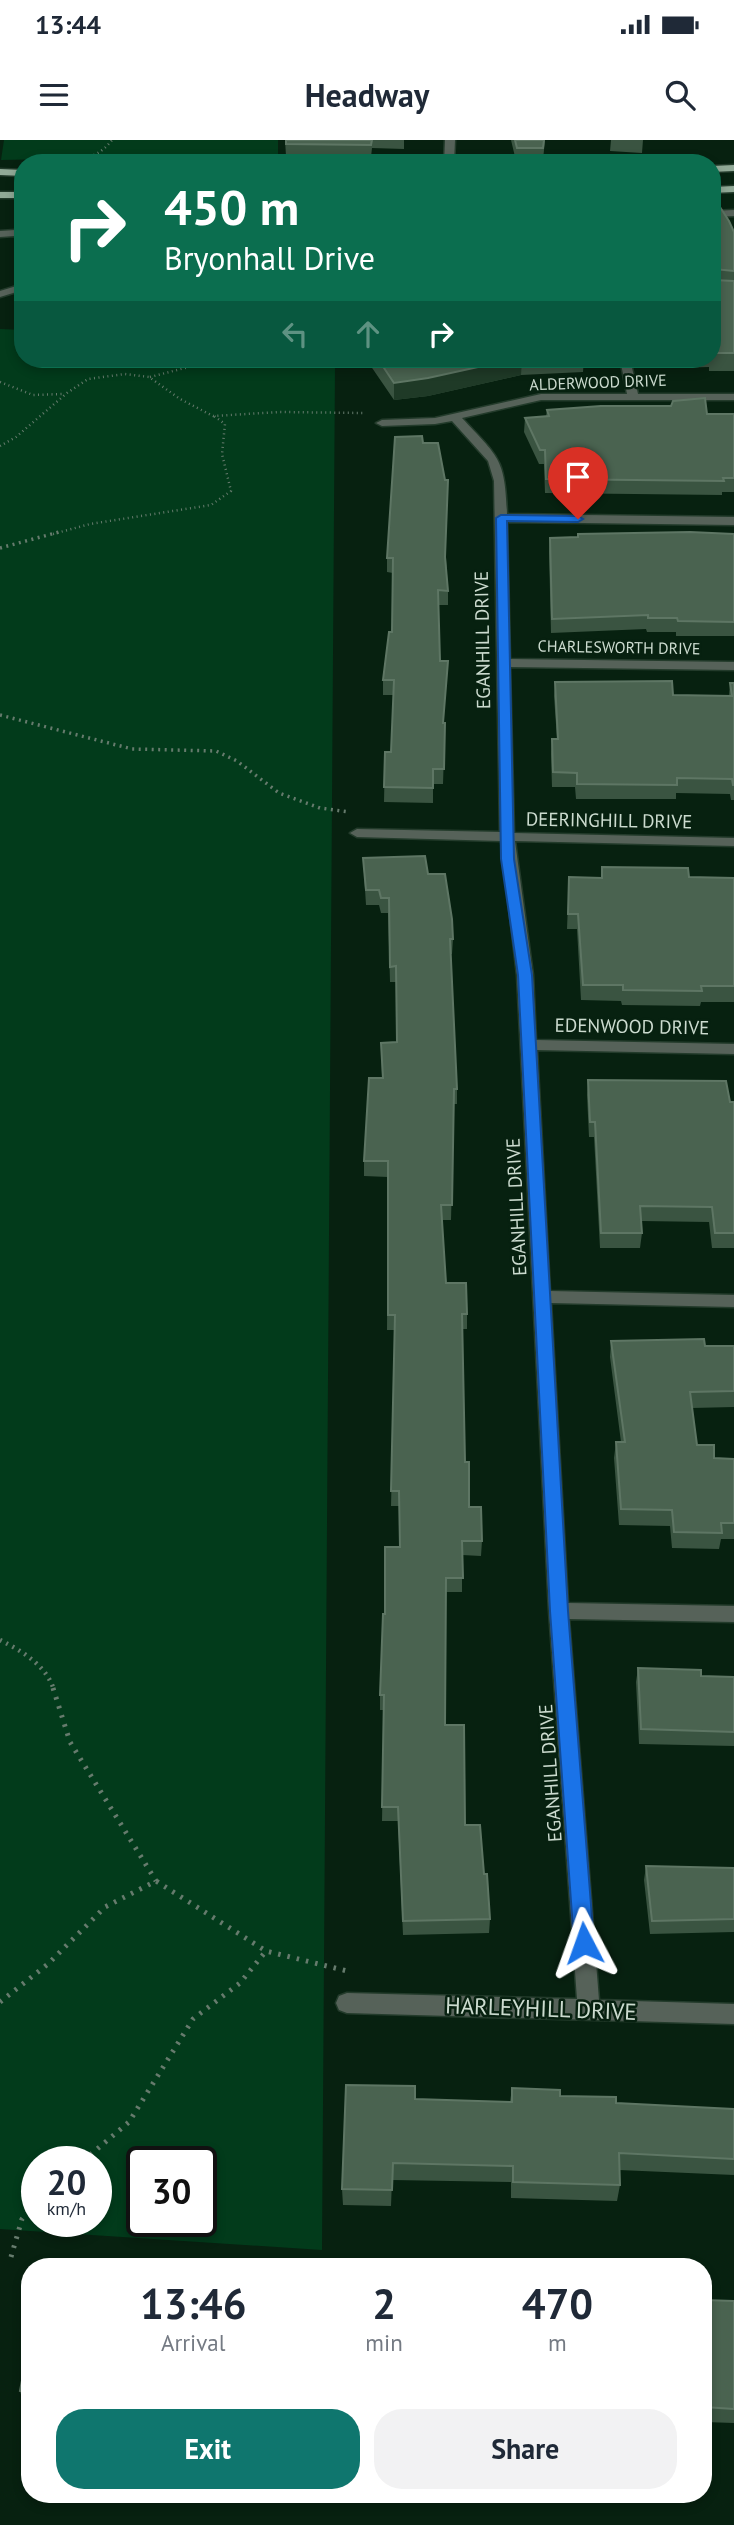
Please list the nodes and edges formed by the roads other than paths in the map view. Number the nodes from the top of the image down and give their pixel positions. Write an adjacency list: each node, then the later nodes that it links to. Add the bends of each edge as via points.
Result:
1 (627, 368): 2 (street)
2 (634, 395): 3 (street, ALDERWOOD DRIVE); 4 (street, ALDERWOOD DRIVE, via 541,397)
3 (734, 397)
4 (455, 417): 5 (street, ALDERWOOD DRIVE); 6 (street, EGANHILL DRIVE, via 499,470)
5 (382, 423)
6 (501, 518): 7 (street); 8 (street, EGANHILL DRIVE)
7 (734, 522)
8 (503, 663): 9 (street, CHARLESWORTH DRIVE); 11 (street, EGANHILL DRIVE)
9 (734, 666)
10 (356, 833): 11 (street, DEERINGHILL DRIVE)
11 (506, 837): 12 (street, DEERINGHILL DRIVE); 13 (street, EGANHILL DRIVE, via 525,975)
12 (734, 842)
13 (529, 1045): 14 (street, EDENWOOD DRIVE); 15 (street, EGANHILL DRIVE)
14 (734, 1049)
15 (542, 1297): 16 (street); 17 (street, EGANHILL DRIVE)
16 (734, 1301)
17 (559, 1611): 18 (street); 20 (street, EGANHILL DRIVE)
18 (734, 1614)
19 (347, 2003): 20 (street, HARLEYHILL DRIVE)
20 (589, 2010): 21 (street, HARLEYHILL DRIVE)
21 (734, 2014)

